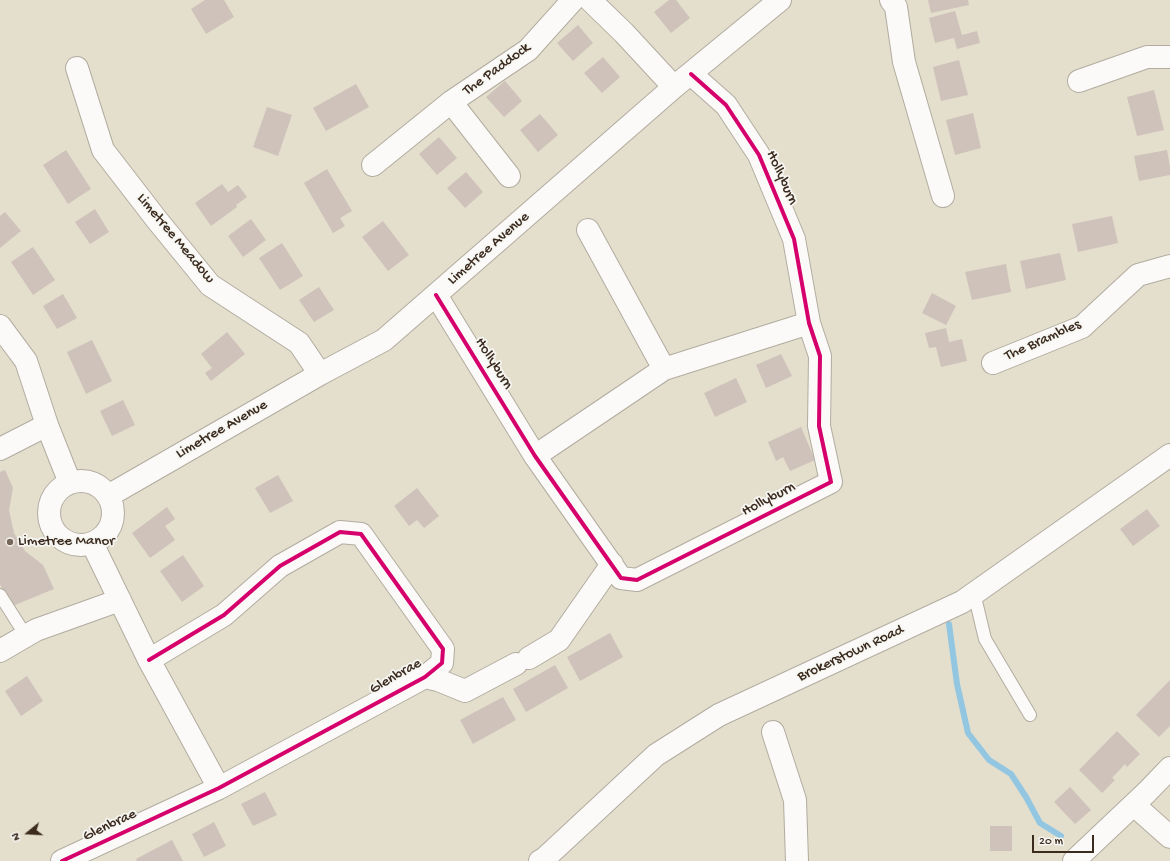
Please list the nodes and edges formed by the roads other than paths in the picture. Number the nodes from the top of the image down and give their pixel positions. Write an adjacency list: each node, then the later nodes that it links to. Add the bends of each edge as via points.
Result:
1 (573, 0): 10 (street, The Paddock, via 528,50)
2 (590, 0): 9 (street)
3 (780, 0): 7 (street, Limetree Avenue)
4 (891, 0): 13 (street, via 896,7 904,62)
5 (1170, 56): 8 (street, via 1147,57)
6 (76, 68): 21 (street, Limetree Meadow, via 103,150 157,220 210,285 299,343)
7 (691, 74): 9 (street, Limetree Avenue); 17 (street, Hollyburn, via 726,105 759,155 794,239)
8 (1079, 81)
9 (674, 88): 16 (street, Limetree Avenue)
10 (451, 102): 11 (street, The Paddock); 12 (street, The Paddock)
11 (374, 165)
12 (509, 176)
13 (943, 196)
14 (588, 230): 20 (street)
15 (1170, 266): 19 (street, The Brambles, via 1138,275 1082,327)
16 (436, 295): 21 (street, Limetree Avenue, via 384,340); 25 (street, Hollyburn)
17 (809, 323): 20 (street); 29 (street, Hollyburn, via 820,356 818,426 831,482 637,580 621,578)
18 (0, 326): 22 (street, via 26,362)
19 (993, 363)
20 (664, 369): 25 (street)
21 (320, 374): 27 (street, Limetree Avenue)
22 (47, 425): 23 (street); 26 (street)
23 (0, 450)
24 (1170, 455): 30 (street, Brokerstown Road)
25 (535, 456): 29 (street, Hollyburn)
26 (70, 483): 27 (street, via 92,483); 28 (street, via 58,491 50,504 51,524 63,540 72,544)
27 (108, 496): 28 (street, via 112,505 111,523 107,532)
28 (92, 543): 32 (street)
29 (612, 564): 36 (street, Glenbrae, via 559,640 465,691)
30 (974, 593): 37 (lane, via 985,639); 44 (street, Brokerstown Road, via 962,602 713,719 656,755)
31 (0, 595): 33 (lane)
32 (120, 600): 33 (street, via 36,630); 35 (street)
33 (26, 636): 34 (street)
34 (0, 651)
35 (149, 660): 36 (street, Glenbrae, via 224,615 280,566 340,532 361,534 443,649 442,663); 40 (street)
36 (425, 677): 40 (street, Glenbrae)
37 (1030, 715)
38 (773, 732): 45 (street, via 795,800)
39 (1170, 768): 41 (street)
40 (219, 788): 43 (street, Glenbrae)
41 (1134, 805): 42 (street); 46 (street)
42 (1170, 837)
43 (62, 861)
44 (540, 861)
45 (797, 861)
46 (1074, 861)

